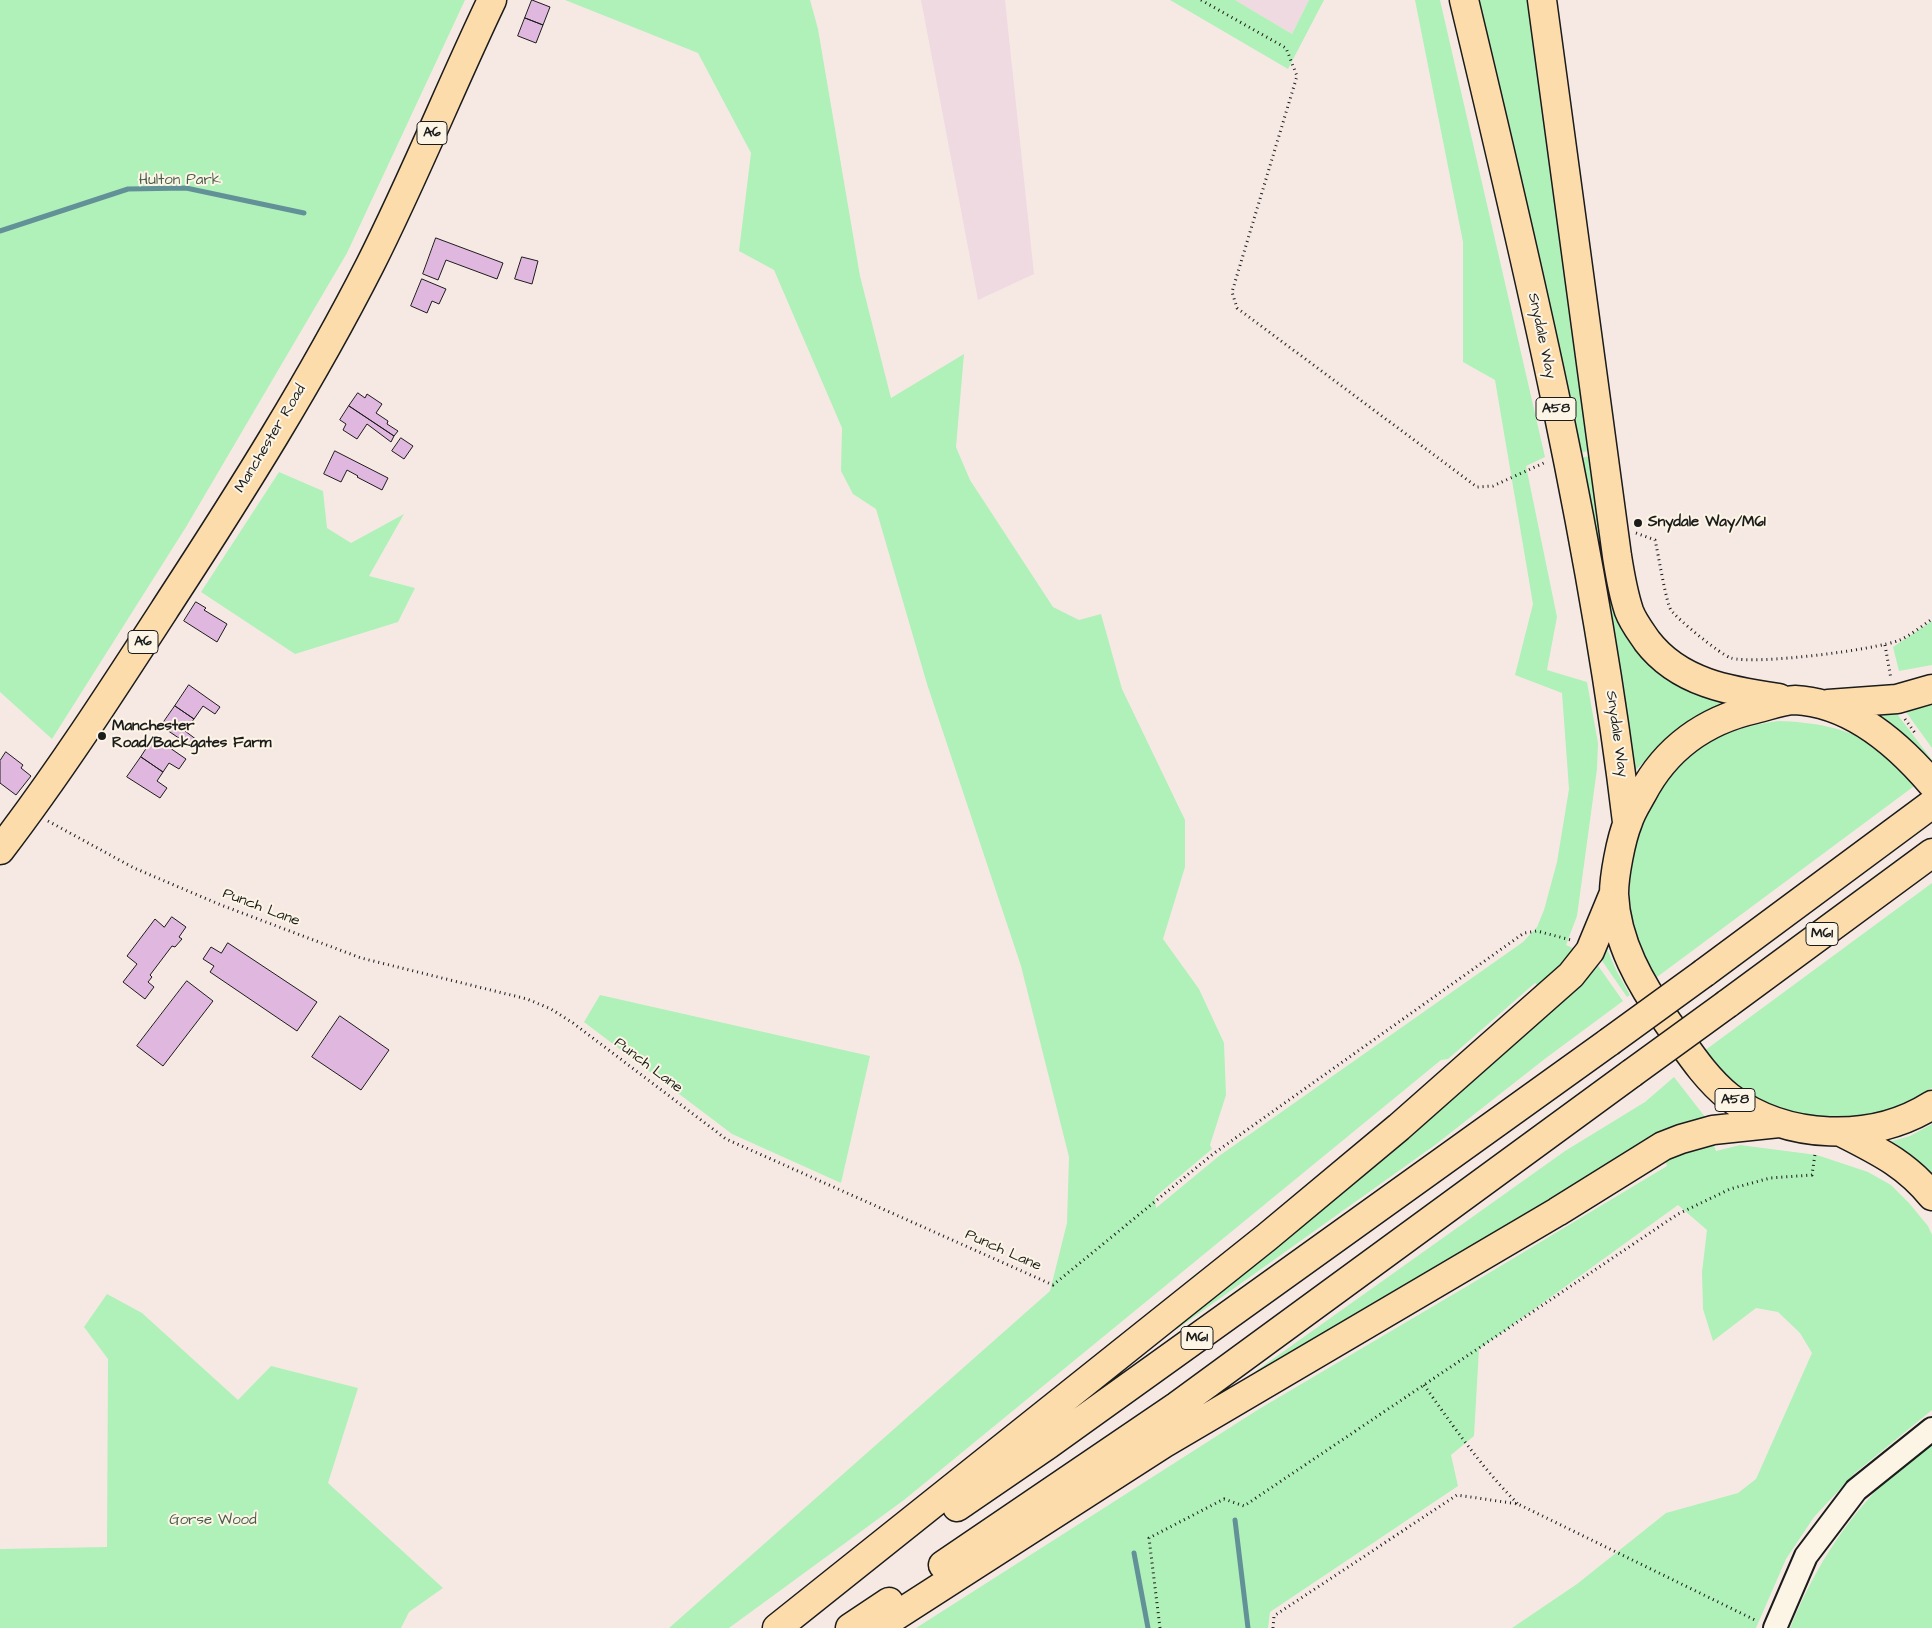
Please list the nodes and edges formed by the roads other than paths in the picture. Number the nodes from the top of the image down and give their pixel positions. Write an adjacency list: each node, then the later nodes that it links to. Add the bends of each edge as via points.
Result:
1 (492, 0): 11 (highway, Manchester Road / A6, via 403,198 341,320 278,429 81,738)
2 (1464, 0): 7 (highway, Snydale Way / A58, via 1508,182 1560,428)
3 (1542, 0): 5 (highway, A58, via 1616,546 1630,614 1656,652 1682,672 1722,688)
4 (1932, 689): 6 (highway)
5 (1793, 700): 6 (highway, A58); 10 (highway, A58, via 1732,714 1699,730 1671,753 1648,783)
6 (1823, 704): 8 (highway, A58, via 1882,735 1899,748)
7 (1616, 730): 10 (highway, Snydale Way / A58); 14 (highway, via 1614,776 1594,913 1581,946)
8 (1932, 784)
9 (1932, 804): 21 (highway, M61, bridge, via 1609,1042 1049,1444)
10 (1628, 822): 13 (highway, A58)
11 (0, 850)
12 (1925, 858): 22 (highway, M61, bridge, via 1177,1406)
13 (1614, 893): 14 (highway, via 1590,951 1571,975); 16 (highway, A58, via 1619,930 1647,994 1705,1074 1730,1097)
14 (1552, 989): 21 (highway, M61, via 1399,1127 1267,1237)
15 (1932, 1105): 17 (highway, A58, via 1888,1125)
16 (1779, 1123): 17 (highway, A58); 23 (highway, via 1708,1131 1663,1146 1163,1444)
17 (1843, 1133): 18 (highway, A58, via 1898,1162)
18 (1932, 1196)
19 (1932, 1429): 20 (street, via 1856,1490 1806,1556)
20 (1770, 1626)
21 (779, 1628)
22 (850, 1628)
23 (877, 1628)

